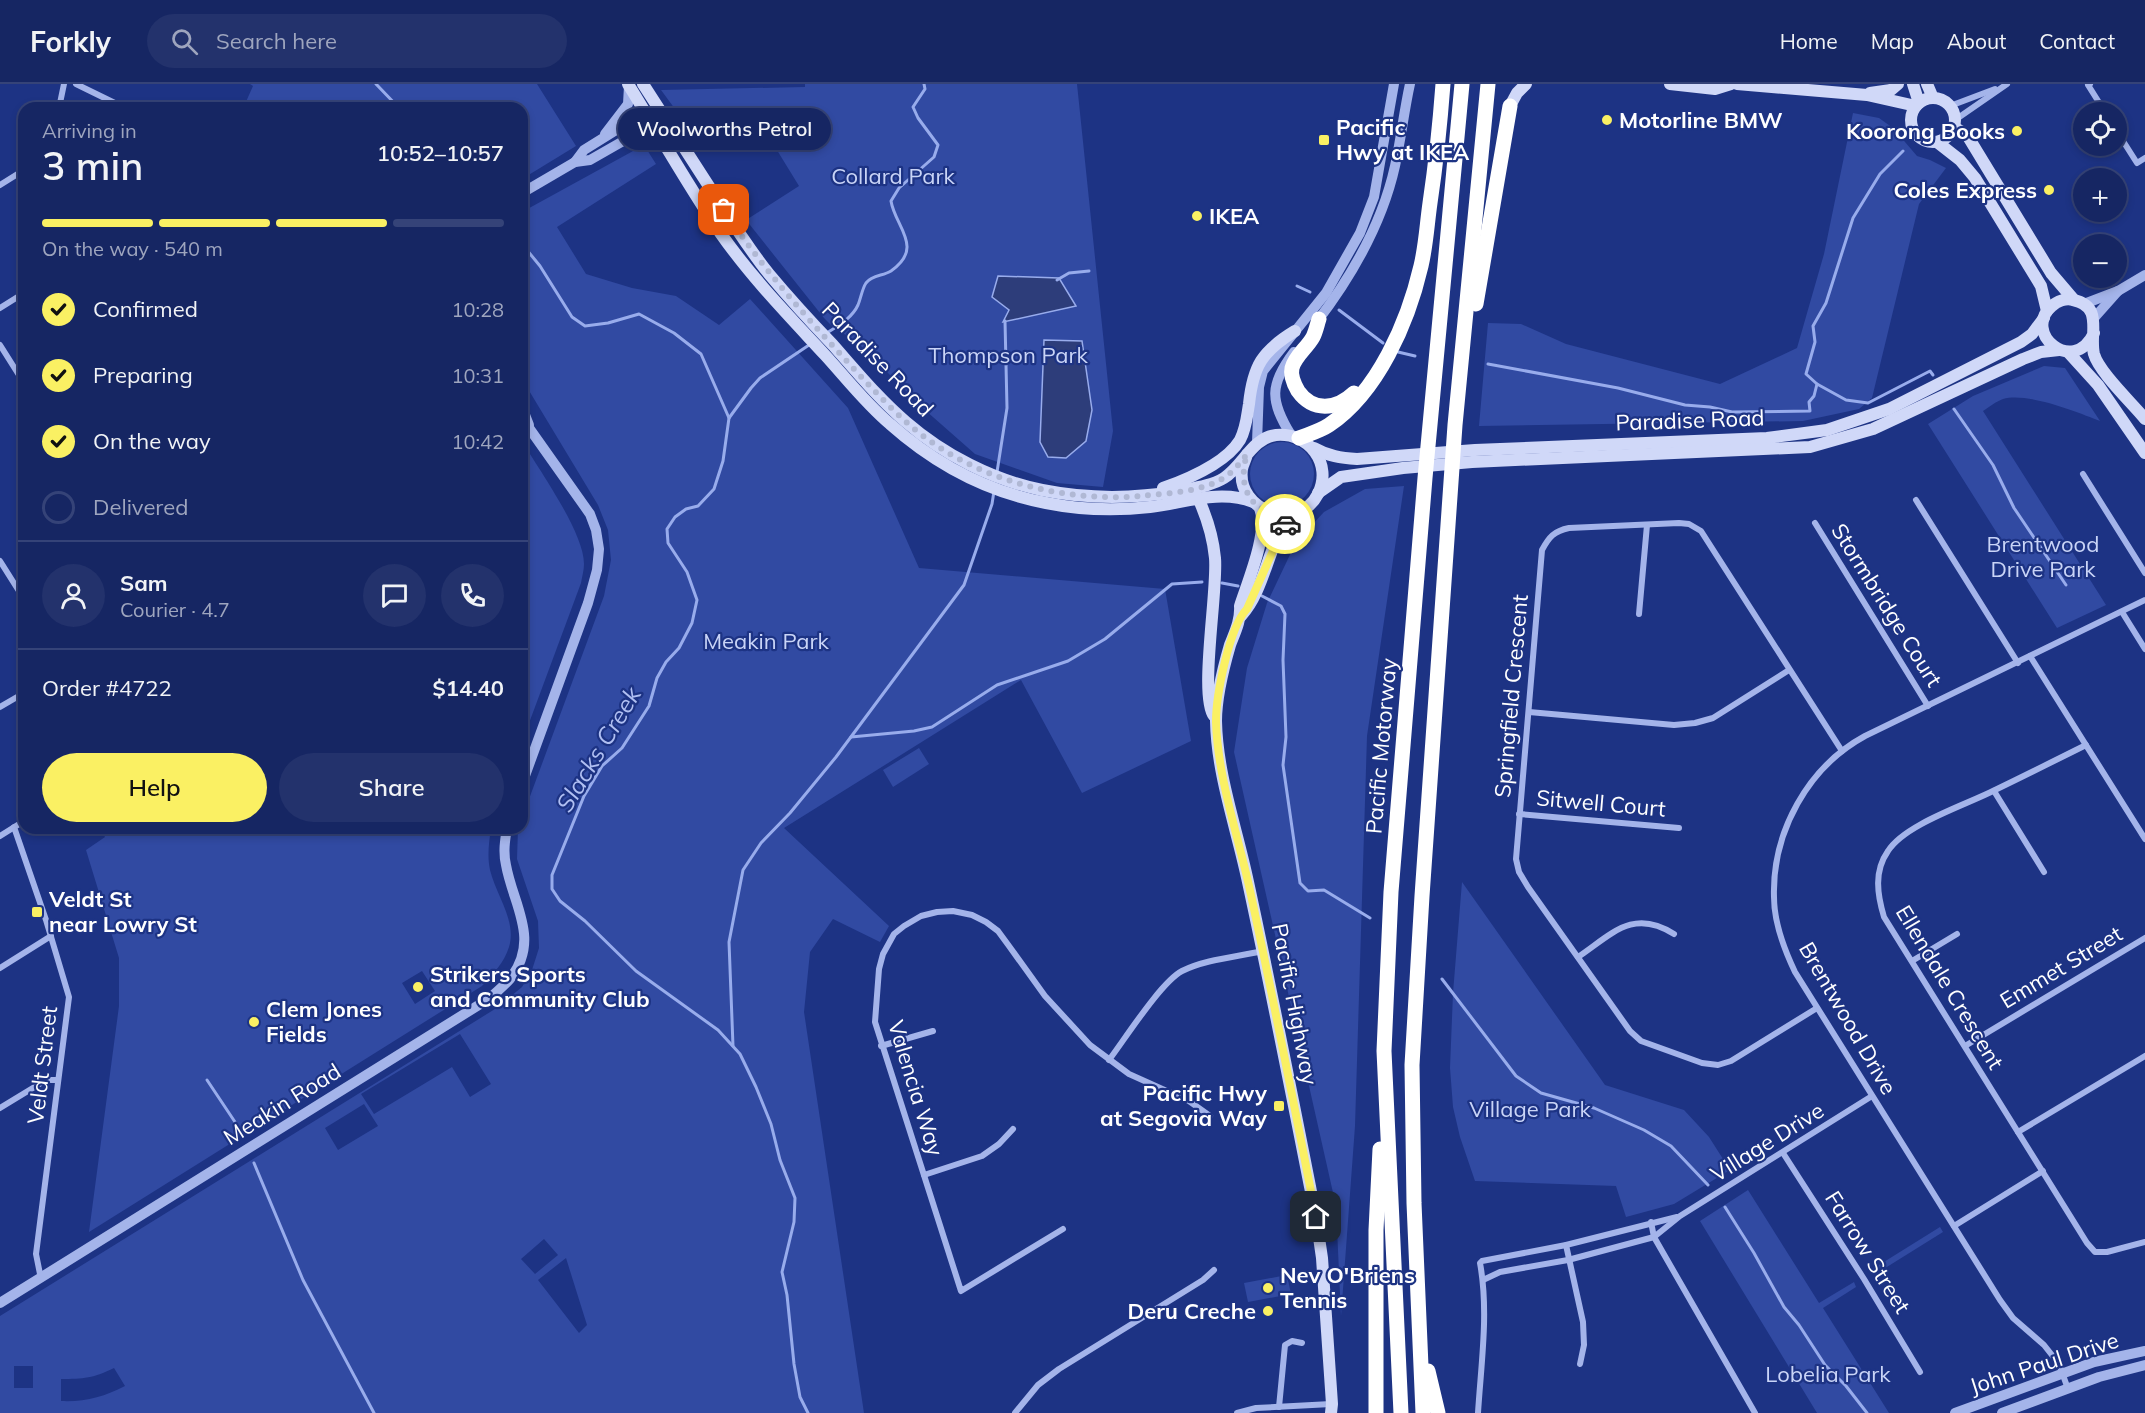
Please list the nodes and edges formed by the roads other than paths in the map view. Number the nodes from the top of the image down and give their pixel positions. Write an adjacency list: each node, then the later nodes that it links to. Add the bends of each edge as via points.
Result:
1 (64, 84): 21 (street)
2 (76, 84): 22 (street)
3 (644, 84): 27 (main road, Paradise Road)
4 (1394, 84): 49 (street, via 1369,212 1326,293)
5 (1410, 84): 47 (street, via 1395,167 1380,214 1356,265)
6 (1443, 84): 54 (highway, via 1422,265 1410,307)
7 (1462, 84): 114 (highway, Pacific Motorway, via 1391,892)
8 (1488, 84): 57 (highway)
9 (1526, 84): 25 (main road)
10 (1670, 84): 11 (main road, via 1715,89)
11 (1731, 84)
12 (1737, 84): 19 (main road)
13 (1898, 84): 19 (main road, via 1891,90)
14 (1913, 84): 24 (main road)
15 (1927, 84): 20 (main road)
16 (2007, 84): 26 (street); 30 (street)
17 (2090, 84): 23 (street)
18 (628, 85): 28 (main road, Paradise Road); 32 (street, via 628,104)
19 (1867, 95): 24 (main road); 29 (main road)
20 (1933, 98): 24 (main road); 26 (main road)
21 (60, 102)
22 (113, 102)
23 (2099, 102)
24 (1917, 104): 29 (main road)
25 (1510, 106): 57 (highway)
26 (1950, 106): 30 (main road)
27 (660, 111): 28 (street); 31 (street); 48 (main road, Paradise Road, via 741,236)
28 (645, 112): 31 (main road, Paradise Road); 32 (street)
29 (1911, 118): 33 (main road, via 1918,136)
30 (1955, 123): 33 (main road, via 1947,137); 43 (main road, via 1967,135 2051,273)
31 (653, 124): 36 (street, via 590,160); 48 (main road, Paradise Road, via 721,234 763,287)
32 (599, 141): 36 (street, via 584,150)
33 (1936, 142): 45 (main road, via 1960,160 1975,178 2041,286)
34 (2127, 147): 35 (street, via 2137,163)
35 (2145, 158)
36 (575, 162): 39 (street)
37 (18, 174): 38 (street)
38 (0, 185)
39 (528, 190)
40 (2145, 274): 41 (street)
41 (2118, 291): 43 (street); 46 (street)
42 (18, 297): 44 (street)
43 (2079, 302): 45 (main road, via 2059,301); 46 (main road)
44 (0, 308)
45 (2045, 315): 52 (main road, via 2045,337); 60 (main road, Paradise Road, via 2032,334 2000,353 1889,409 1827,430 1767,438 1357,459 1323,453)
46 (2094, 318): 50 (main road)
47 (1319, 319): 54 (highway, via 1292,369 1292,380 1301,395 1314,405 1329,407 1348,399); 60 (street, via 1281,369 1275,386 1275,402)
48 (808, 327): 65 (main road, Paradise Road, via 888,423 935,459)
49 (1295, 331): 61 (street, via 1263,371); 67 (main road, via 1275,343 1257,367 1245,427 1233,449 1202,471)
50 (2094, 333): 52 (main road, via 2084,346); 55 (main road, via 2094,354 2102,368)
51 (0, 345): 53 (street)
52 (2064, 351): 62 (main road, via 2098,386); 66 (main road, Paradise Road, via 2041,352 1873,429 1810,447 1403,468 1341,477)
53 (18, 374)
54 (1374, 377): 60 (highway, via 1342,415)
55 (2145, 419)
56 (528, 423): 59 (street)
57 (1455, 425): 138 (highway, via 1412,1065)
58 (528, 426): 59 (street)
59 (530, 428): 92 (street, via 590,514 599,549 588,603)
60 (1300, 439): 61 (main road, via 1273,435); 66 (main road, via 1320,460 1323,477)
61 (1257, 443): 63 (main road)
62 (2145, 453)
63 (1247, 454): 67 (main road, Paradise Road, via 1218,481); 70 (main road, via 1242,470 1244,487)
64 (2083, 474): 75 (street)
65 (1030, 493): 67 (main road, Paradise Road); 68 (main road, Paradise Road, via 1056,505 1104,510)
66 (1318, 493): 71 (main road, via 1304,509)
67 (1146, 495)
68 (1199, 500): 70 (main road, Paradise Road, via 1232,496); 89 (main road, via 1212,535 1215,559 1208,682 1211,712)
69 (1916, 500): 83 (street)
70 (1256, 505): 71 (main road, via 1270,513); 80 (main road, Pacific Highway, via 1263,523)
71 (1293, 513): 80 (main road, Pacific Highway, via 1280,532 1247,609)
72 (1815, 524): 86 (street, Stormbridge Court)
73 (1647, 525): 79 (street); 84 (street, Springfield Crescent, via 1689,524 1701,531); 88 (street, Springfield Crescent, via 1569,528 1548,538 1542,550)
74 (0, 561): 76 (street)
75 (2145, 573)
76 (18, 590)
77 (2145, 600): 78 (street, Brentwood Drive)
78 (2122, 612): 81 (street); 82 (street, Brentwood Drive)
79 (1639, 614)
80 (1240, 616): 89 (main road, Pacific Highway, via 1226,660)
81 (2145, 649)
82 (2030, 656): 83 (street, Brentwood Drive); 90 (street)
83 (2018, 663): 86 (street, Brentwood Drive)
84 (1789, 670): 88 (street, via 1713,718 1695,723 1674,725); 91 (street, Springfield Crescent)
85 (18, 696): 87 (street)
86 (1928, 706): 91 (street, Brentwood Drive)
87 (0, 707)
88 (1529, 712): 94 (street, Springfield Crescent)
89 (1216, 719): 106 (main road, Pacific Highway, via 1220,763)
90 (2086, 745): 93 (street, Ellendale Crescent); 100 (street)
91 (1842, 751): 110 (street, Brentwood Drive, via 1810,783 1789,818 1776,869 1774,898 1786,954)
92 (528, 768)
93 (1994, 791): 101 (street); 108 (street, Ellendale Crescent, via 1916,827 1888,850 1879,874 1878,898 1884,917)
94 (1519, 814): 97 (street, Sitwell Court); 107 (street, Springfield Crescent, via 1519,872)
95 (18, 825): 96 (street)
96 (14, 827): 99 (street); 104 (street, Veldt Street)
97 (1679, 828)
98 (506, 834): 135 (street, Meakin Road, via 505,863 523,917 525,942 510,978 489,998)
99 (0, 836)
100 (2145, 839)
101 (2044, 872)
102 (1674, 934): 107 (street, via 1662,927 1634,923 1623,926)
103 (1957, 934): 108 (street)
104 (51, 936): 109 (street); 117 (street, Veldt Street, via 69,997)
105 (2145, 938): 113 (street, Emmet Street)
106 (1263, 951): 116 (street, via 1195,965 1180,972 1167,982); 148 (main road, Pacific Highway, via 1322,1258)
107 (1578, 957): 110 (street, Springfield Crescent, via 1641,1041 1702,1063 1718,1065 1731,1061)
108 (1912, 961): 113 (street, Ellendale Crescent)
109 (0, 968)
110 (1817, 1008): 118 (street, Brentwood Drive)
111 (933, 1031): 112 (street)
112 (882, 1046): 116 (street, Valencia Way, via 875,1006 883,954 894,934 921,915 953,911 972,915 998,931 1045,996); 125 (street, Valencia Way)
113 (1965, 1046): 122 (street, Ellendale Crescent)
114 (1384, 1051): 151 (highway, via 1376,1230); 152 (highway, Pacific Motorway)
115 (2145, 1056): 122 (street)
116 (1109, 1060): 120 (street, Valencia Way)
117 (58, 1080): 119 (street, via 46,1080); 135 (street, Veldt Street, via 36,1254)
118 (1872, 1096): 123 (street, Village Drive); 128 (street, Brentwood Drive)
119 (0, 1108)
120 (1210, 1116)
121 (1012, 1129): 125 (street, via 982,1156)
122 (2018, 1132): 124 (street, Ellendale Crescent)
123 (1783, 1153): 126 (street, Village Drive); 143 (street, Farrow Street)
124 (2043, 1171): 128 (street); 131 (street, Ellendale Crescent, via 2095,1252)
125 (924, 1175): 129 (street, Valencia Way, via 961,1291)
126 (1680, 1216): 127 (street, Village Drive); 130 (street, Village Drive)
127 (1651, 1222): 130 (street); 132 (street, Village Drive)
128 (1954, 1226): 144 (street, Brentwood Drive, via 2013,1318 2044,1345)
129 (1063, 1229)
130 (1654, 1237): 133 (street, Village Drive); 156 (street)
131 (2145, 1242)
132 (1566, 1245): 133 (street); 136 (street, Village Drive, via 1486,1259 1480,1263)
133 (1568, 1260): 136 (street, Village Drive, via 1500,1272); 141 (street, via 1584,1322)
134 (1214, 1270): 149 (street, via 1059,1369 1038,1385)
135 (41, 1279): 137 (street, Meakin Road)
136 (1484, 1281): 155 (street)
137 (0, 1303)
138 (1420, 1339): 153 (highway); 154 (highway)
139 (1302, 1343): 146 (street, via 1292,1341 1285,1345)
140 (2145, 1351): 144 (street, John Paul Drive, via 2094,1362)
141 (1580, 1364)
142 (2145, 1365): 145 (street, John Paul Drive)
143 (1920, 1372)
144 (2063, 1374): 145 (street, Brentwood Drive); 157 (street, John Paul Drive)
145 (2068, 1389): 158 (street, John Paul Drive)
146 (1279, 1407): 147 (street); 150 (street)
147 (1297, 1409): 148 (street)
148 (1333, 1410)
149 (1015, 1413)
150 (1237, 1413)
151 (1376, 1413)
152 (1401, 1413)
153 (1423, 1413)
154 (1438, 1413)
155 (1478, 1413)
156 (1755, 1413)
157 (1955, 1413)
158 (2002, 1413)

